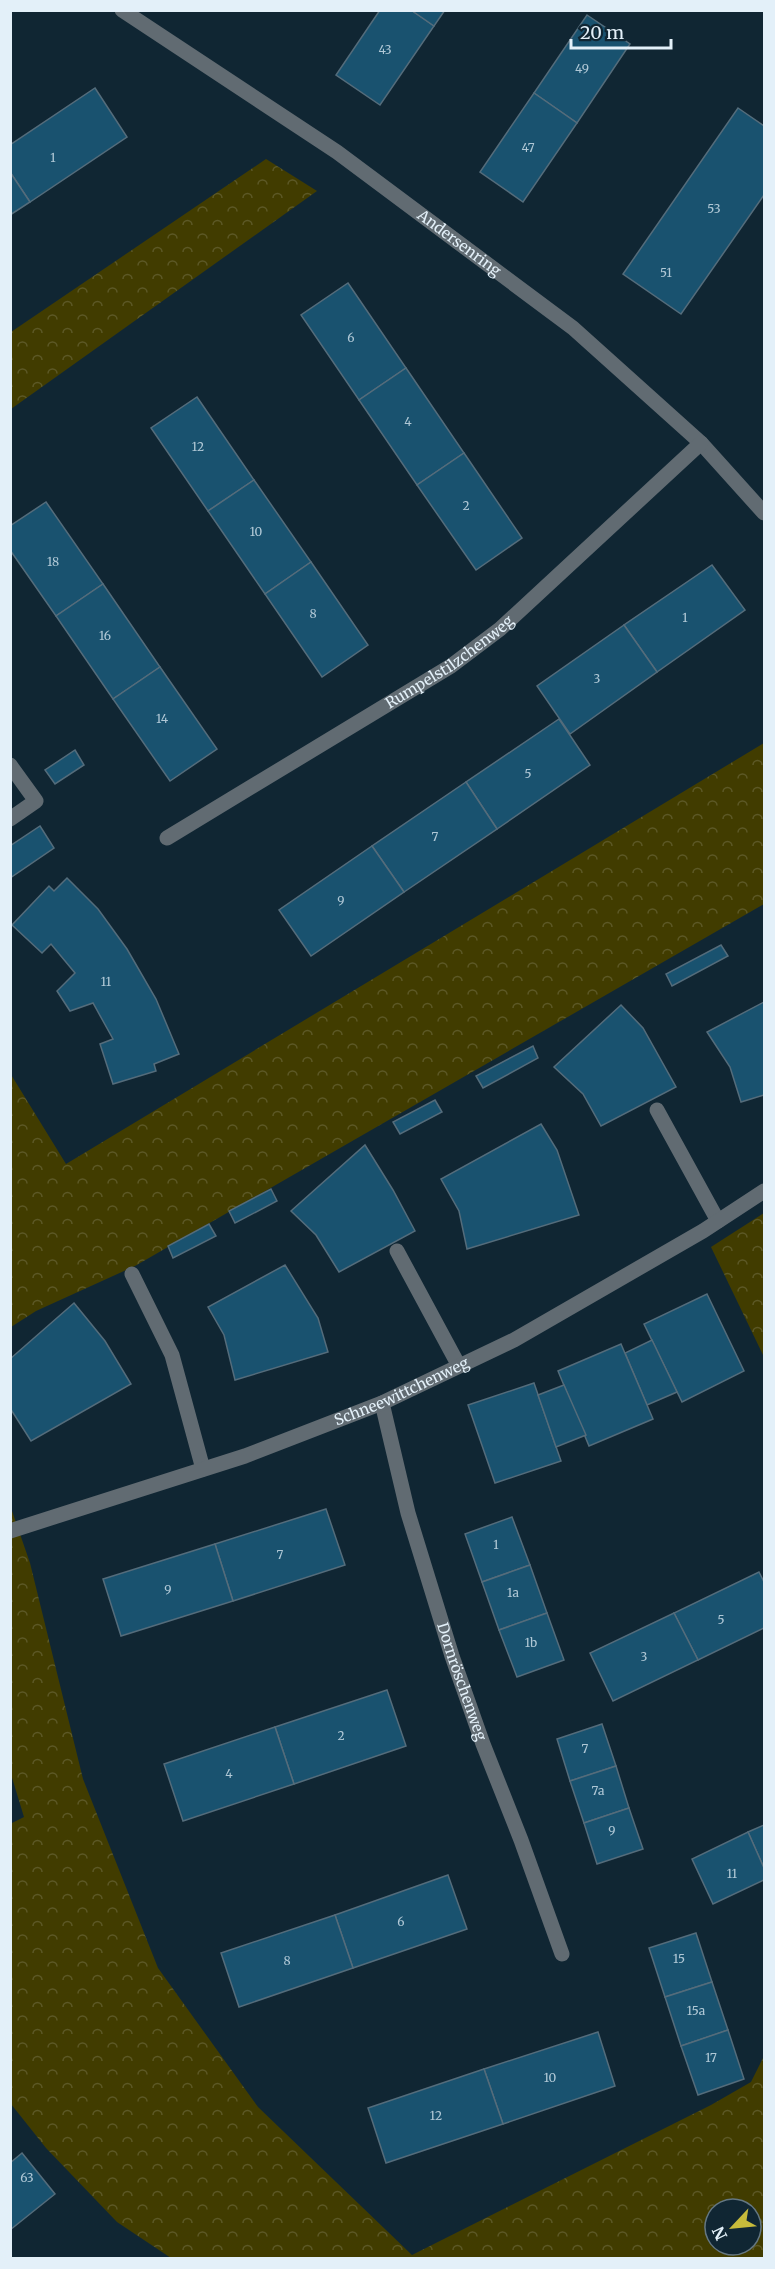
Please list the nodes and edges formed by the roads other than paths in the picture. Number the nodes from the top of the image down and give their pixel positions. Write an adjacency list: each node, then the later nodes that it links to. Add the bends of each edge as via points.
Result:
1 (122, 10): 2 (street, Andersenring, via 336,152 564,321)
2 (700, 443): 3 (street, Andersenring); 6 (street, Rumpelstilzchenweg, via 500,629 451,666)
3 (765, 513)
4 (10, 765): 5 (street, via 36,801)
5 (10, 819)
6 (167, 838)
7 (657, 1110): 9 (street)
8 (765, 1191): 9 (street, Schneewittchenweg)
9 (718, 1221): 12 (street, Schneewittchenweg, via 514,1340)
10 (397, 1251): 12 (street)
11 (132, 1274): 14 (street, via 172,1355)
12 (459, 1366): 13 (street, Schneewittchenweg)
13 (382, 1402): 14 (street, Schneewittchenweg); 16 (street, Dornröschenweg, via 408,1513 453,1656)
14 (203, 1470): 15 (street, Schneewittchenweg)
15 (10, 1531)
16 (562, 1954)

